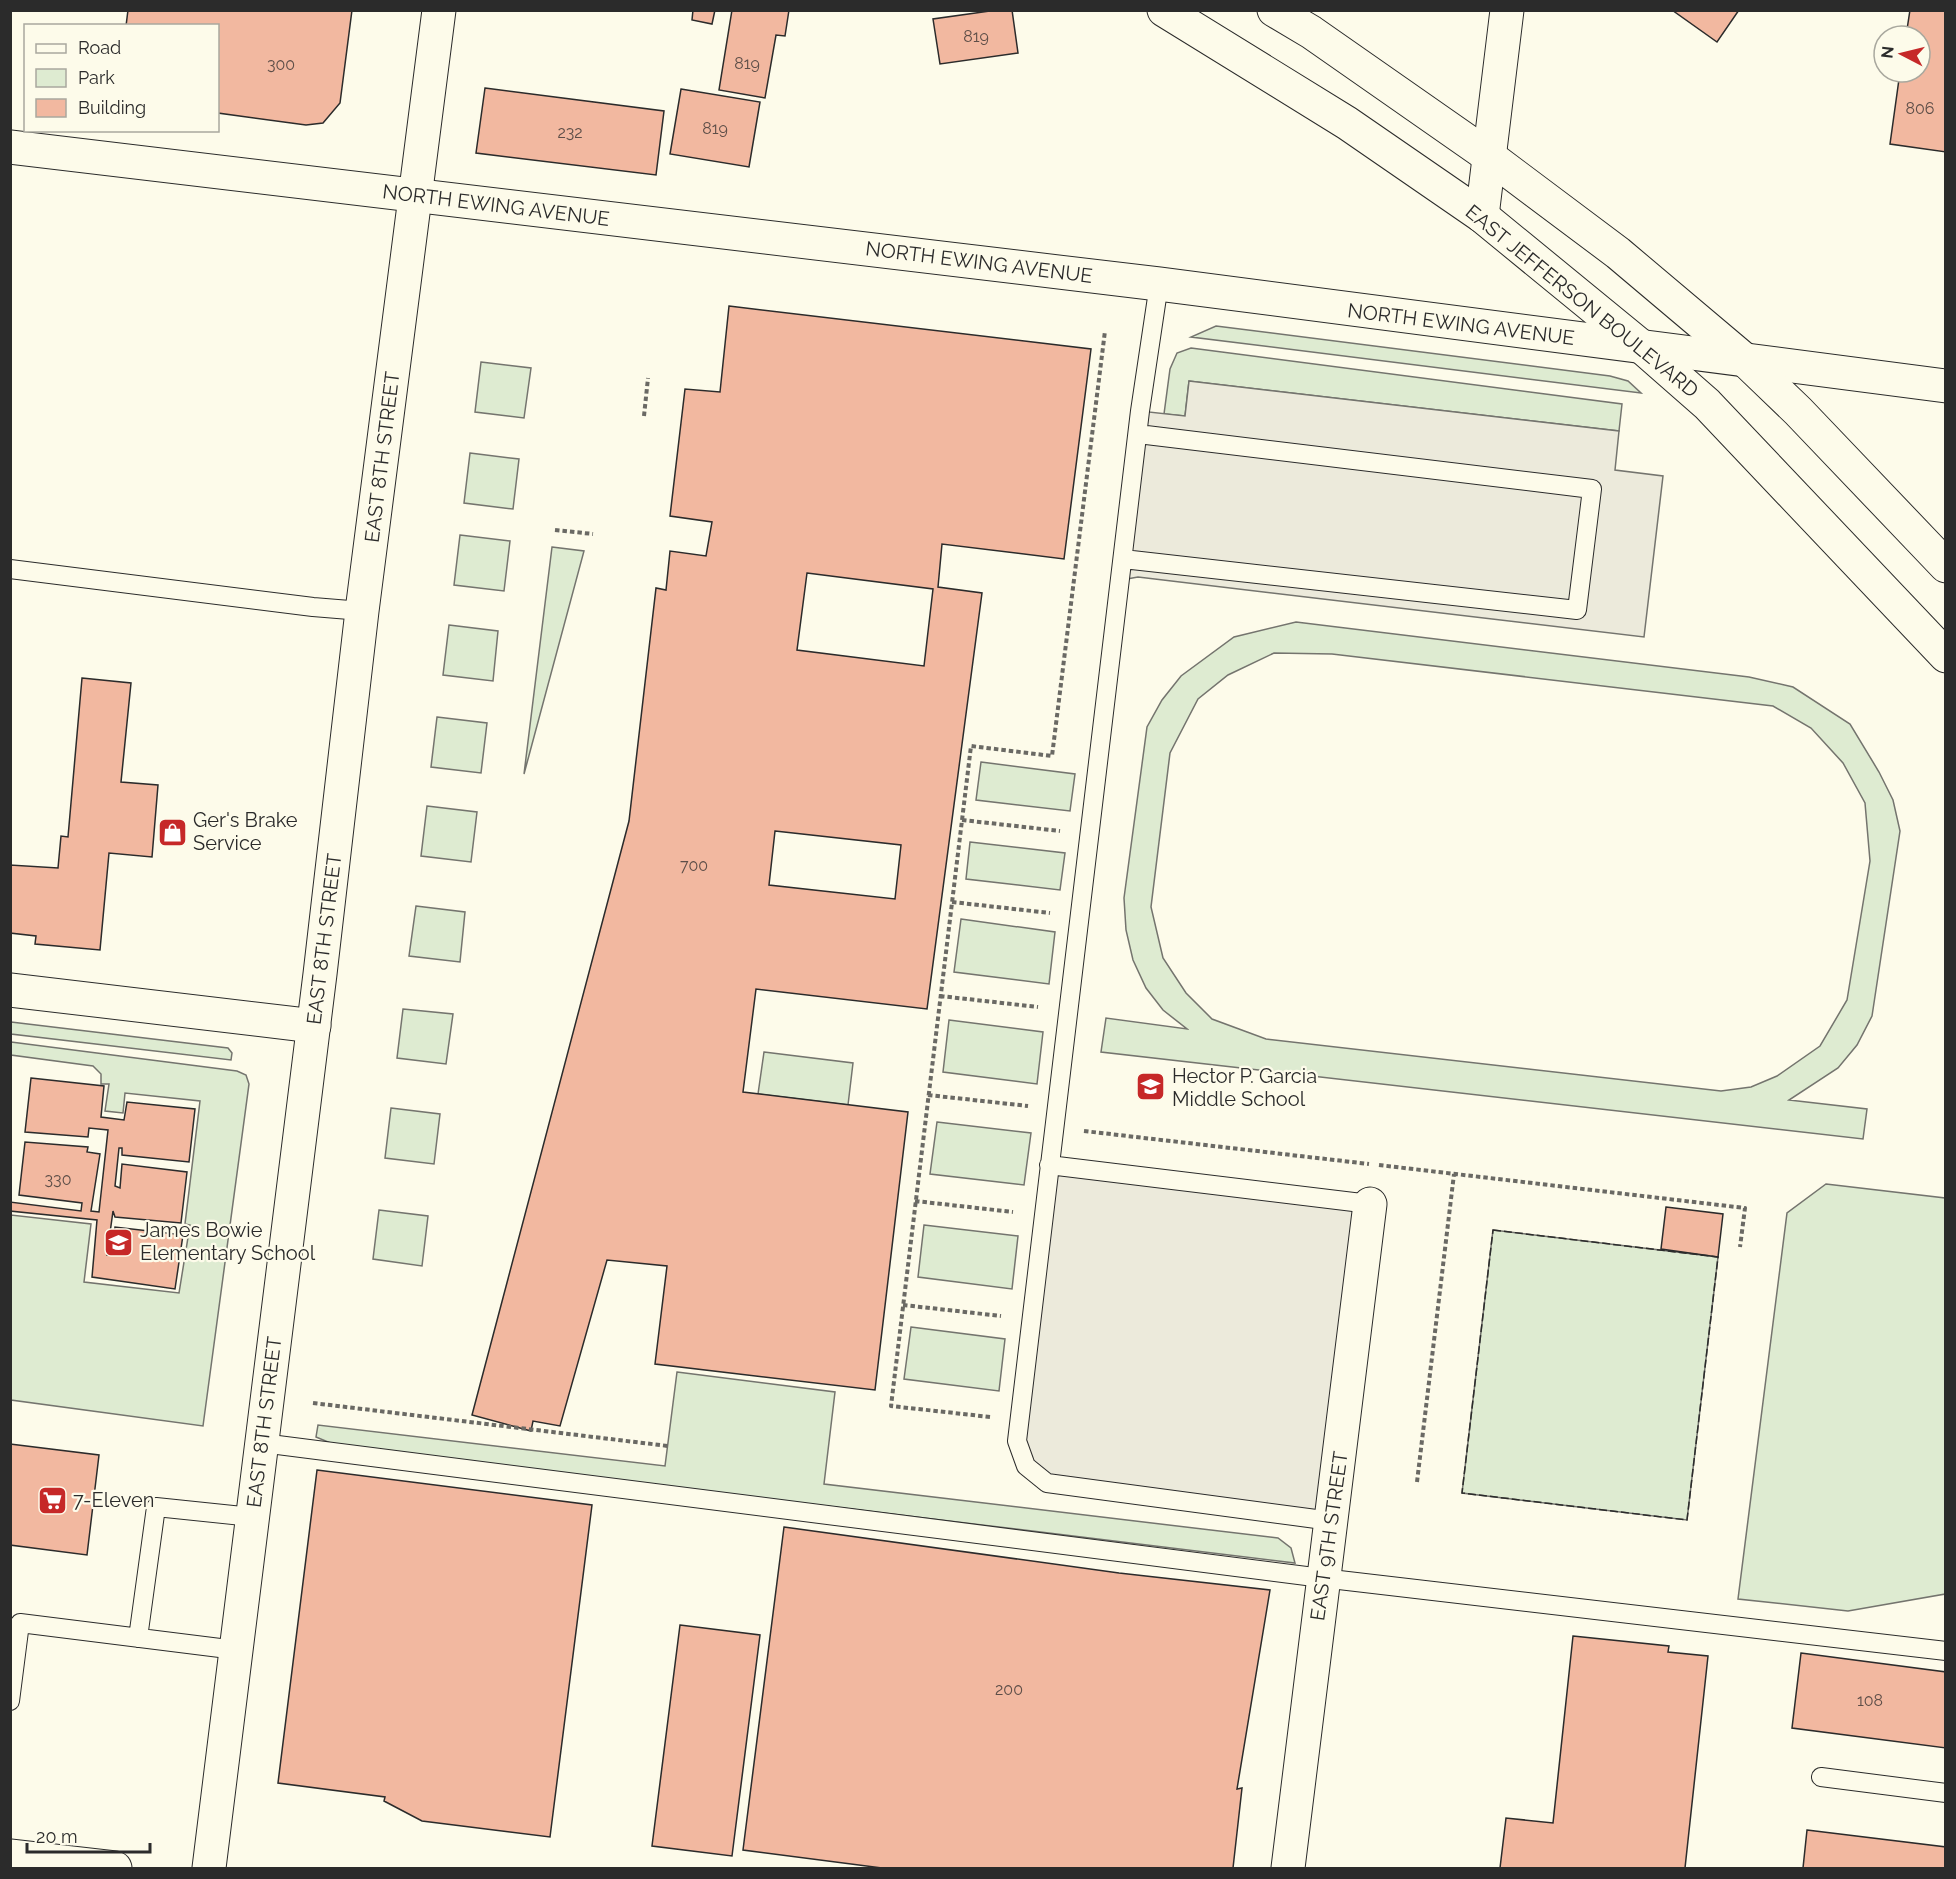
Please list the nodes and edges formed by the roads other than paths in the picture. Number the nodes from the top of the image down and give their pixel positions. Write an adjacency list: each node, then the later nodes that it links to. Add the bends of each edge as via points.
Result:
1 (439, 10): 7 (main road, EAST 8TH STREET)
2 (1164, 10): 8 (main road, EAST JEFFERSON BOULEVARD, via 1347,123)
3 (1274, 10): 6 (main road)
4 (1507, 10): 6 (main road)
5 (10, 147): 7 (main road, NORTH EWING AVENUE)
6 (1490, 157): 8 (main road); 11 (main road, via 1618,253)
7 (415, 195): 9 (main road, NORTH EWING AVENUE); 17 (main road, EAST 8TH STREET)
8 (1482, 216): 10 (main road, EAST JEFFERSON BOULEVARD)
9 (1159, 284): 10 (main road, NORTH EWING AVENUE); 13 (lane)
10 (1642, 347): 11 (main road, NORTH EWING AVENUE); 18 (main road, EAST JEFFERSON BOULEVARD, via 1707,404)
11 (1746, 361): 12 (main road, NORTH EWING AVENUE); 15 (main road)
12 (1946, 386)
13 (1138, 434): 14 (lane); 14 (lane, via 1592,489 1577,610)
14 (1124, 559): 21 (lane)
15 (1946, 566)
16 (10, 569): 17 (lane)
17 (362, 611): 20 (main road, EAST 8TH STREET)
18 (1946, 656)
19 (10, 990): 20 (main road)
20 (314, 1026): 23 (main road, EAST 8TH STREET)
21 (1049, 1165): 22 (lane); 25 (lane, via 1017,1441 1026,1466 1047,1483)
22 (1370, 1204): 25 (main road, EAST 9TH STREET)
23 (262, 1443): 24 (main road, EAST 8TH STREET); 26 (lane)
24 (252, 1517): 27 (lane, via 156,1507); 28 (main road, EAST 8TH STREET)
25 (1331, 1521): 26 (main road, EAST 9TH STREET)
26 (1322, 1578): 29 (lane); 36 (main road, EAST 9TH STREET)
27 (138, 1638): 28 (lane); 30 (lane, via 20,1623)
28 (236, 1650): 35 (main road, EAST 8TH STREET)
29 (1946, 1651)
30 (10, 1701)
31 (1821, 1777): 32 (lane)
32 (1946, 1793)
33 (10, 1856): 34 (main road)
34 (115, 1869)
35 (209, 1869)
36 (1288, 1869)

